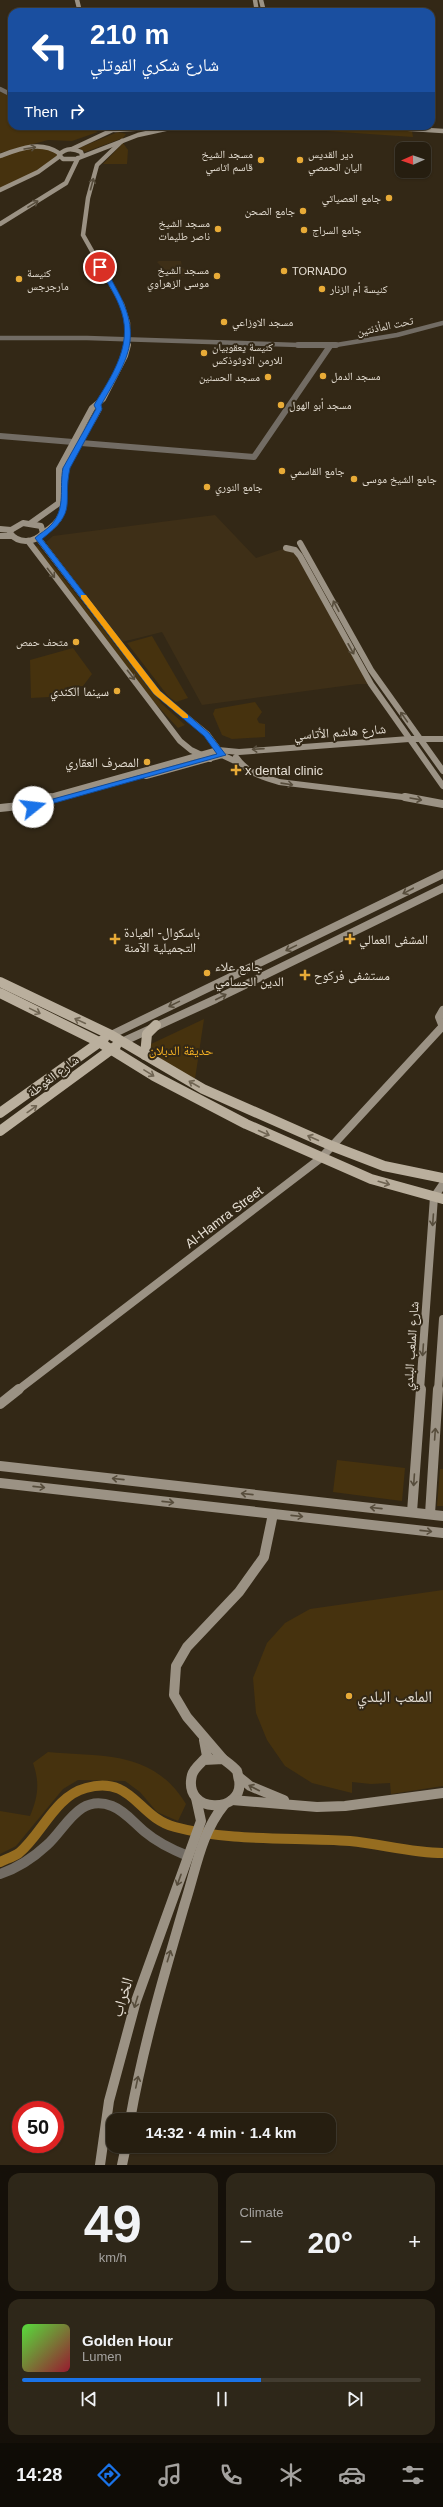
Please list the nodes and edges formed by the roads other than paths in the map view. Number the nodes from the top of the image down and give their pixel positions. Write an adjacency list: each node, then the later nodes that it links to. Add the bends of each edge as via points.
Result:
1 (114, 130): 5 (main road)
2 (147, 130): 3 (main road)
3 (131, 132): 4 (main road)
4 (122, 141): 8 (main road); 15 (main road, one-way to 4, via 128,323 122,304 83,235 88,198 97,165)
5 (71, 149): 6 (main road); 8 (main road, via 78,150)
6 (60, 155): 7 (main road, one-way to 6, via 27,148 42,147 55,149); 9 (main road); 10 (main road)
7 (0, 156)
8 (80, 157): 9 (main road); 12 (main road, one-way to 8, via 66,183)
9 (69, 160): 10 (main road)
10 (38, 172): 11 (main road)
11 (0, 190)
12 (0, 224)
13 (443, 323): 16 (street, تحت المأذنتين, via 397,335)
14 (0, 338): 15 (street, تحت المأذنتين)
15 (129, 339): 16 (street, تحت المأذنتين); 17 (main road, via 117,372)
16 (330, 346): 20 (street, via 318,368 254,457)
17 (98, 405): 19 (main road, via 92,408); 20 (main road, via 99,409)
18 (0, 436): 19 (street)
19 (73, 442): 21 (main road, via 58,473 59,503)
20 (81, 443): 23 (main road, via 67,468 65,506)
21 (45, 515): 22 (main road); 23 (main road)
22 (31, 523): 25 (main road, via 19,524); 26 (main road, via 41,526)
23 (57, 523): 26 (main road)
24 (0, 530): 25 (main road)
25 (11, 530): 28 (main road)
26 (43, 533): 29 (main road)
27 (0, 536): 28 (main road)
28 (12, 536): 30 (main road, via 17,540)
29 (38, 538): 30 (main road); 36 (main road, via 157,692)
30 (28, 541): 37 (main road, one-way to 37, via 180,741)
31 (300, 543): 35 (main road, one-way to 31, via 364,658)
32 (286, 548): 33 (main road, one-way to 33, via 295,550 300,556 371,684)
33 (409, 739): 35 (main road, شارع هاشم الأتاسي); 39 (main road, شارع هاشم الأتاسي, one-way to 39); 44 (main road)
34 (443, 739): 35 (main road, شارع هاشم الأتاسي)
35 (420, 740): 43 (main road)
36 (213, 742): 37 (main road, via 206,749); 38 (main road)
37 (191, 750): 40 (main road)
38 (220, 752): 39 (main road, شارع هاشم الأتاسي); 40 (main road); 41 (main road); 42 (main road)
39 (239, 752): 42 (main road, via 236,756)
40 (203, 754): 41 (main road); 46 (main road, via 19,806)
41 (210, 759): 46 (main road, via 19,811)
42 (237, 762): 45 (main road, one-way to 45, via 260,777 280,783 383,794)
43 (443, 771)
44 (443, 786)
45 (443, 804)
46 (0, 809)
47 (443, 874): 54 (main road, one-way to 54)
48 (443, 888): 52 (main road, one-way to 48, via 216,1000 276,968)
49 (0, 982): 54 (main road, one-way to 49)
50 (0, 993): 55 (main road, one-way to 55)
51 (443, 1010): 53 (main road, via 439,1017)
52 (156, 1024): 56 (main road); 58 (main road, via 147,1034)
53 (443, 1027): 61 (main road, Al-Hamra Street)
54 (111, 1035): 55 (main road); 56 (main road)
55 (99, 1042): 57 (main road); 59 (main road)
56 (122, 1042): 57 (main road, شارع الغوطة); 58 (main road)
57 (112, 1049): 60 (main road, شارع الغوطة, one-way to 57); 62 (main road, one-way to 62, via 154,1076 204,1103)
58 (145, 1055): 61 (main road, one-way to 58, via 203,1089)
59 (0, 1113)
60 (0, 1131)
61 (332, 1146): 62 (main road, Al-Hamra Street); 63 (main road, via 384,1166)
62 (322, 1158): 65 (main road, one-way to 65, via 371,1179); 67 (main road, Al-Hamra Street)
63 (443, 1178)
64 (443, 1184): 65 (main road)
65 (439, 1198): 70 (main road, شارع الملعب البلدي, one-way to 70)
66 (443, 1318): 72 (main road, one-way to 66)
67 (0, 1404)
68 (0, 1466): 70 (main road, one-way to 68)
69 (0, 1483): 71 (main road, one-way to 71)
70 (412, 1512): 72 (main road)
71 (274, 1514): 74 (main road, one-way to 74); 75 (main road, via 264,1557 239,1592 187,1647 176,1666 174,1695)
72 (430, 1514): 73 (main road)
73 (443, 1516)
74 (443, 1533)
75 (202, 1736): 76 (main road); 77 (main road, via 208,1752)
76 (223, 1759): 77 (main road); 78 (main road, via 234,1766)
77 (204, 1760): 80 (main road, via 191,1777 192,1790)
78 (239, 1777): 81 (main road, via 239,1788); 82 (main road, one-way to 78, via 270,1796)
79 (443, 1793): 82 (main road, via 345,1806)
80 (196, 1798): 81 (main road, via 209,1806); 83 (main road, via 201,1821)
81 (228, 1803): 82 (main road); 83 (main road, via 217,1812)
82 (298, 1805)
83 (197, 1846): 84 (main road, الخراب); 86 (main road, one-way to 83, via 154,2005)
84 (188, 1856): 85 (street, via 163,1846 124,1812 107,1804 94,1803 78,1810 57,1835 30,1860); 88 (main road, الخراب, one-way to 88, via 136,2001 109,2101)
85 (0, 1874)
86 (131, 2113)
87 (125, 2153): 89 (main road)
88 (100, 2165)
89 (122, 2165)

